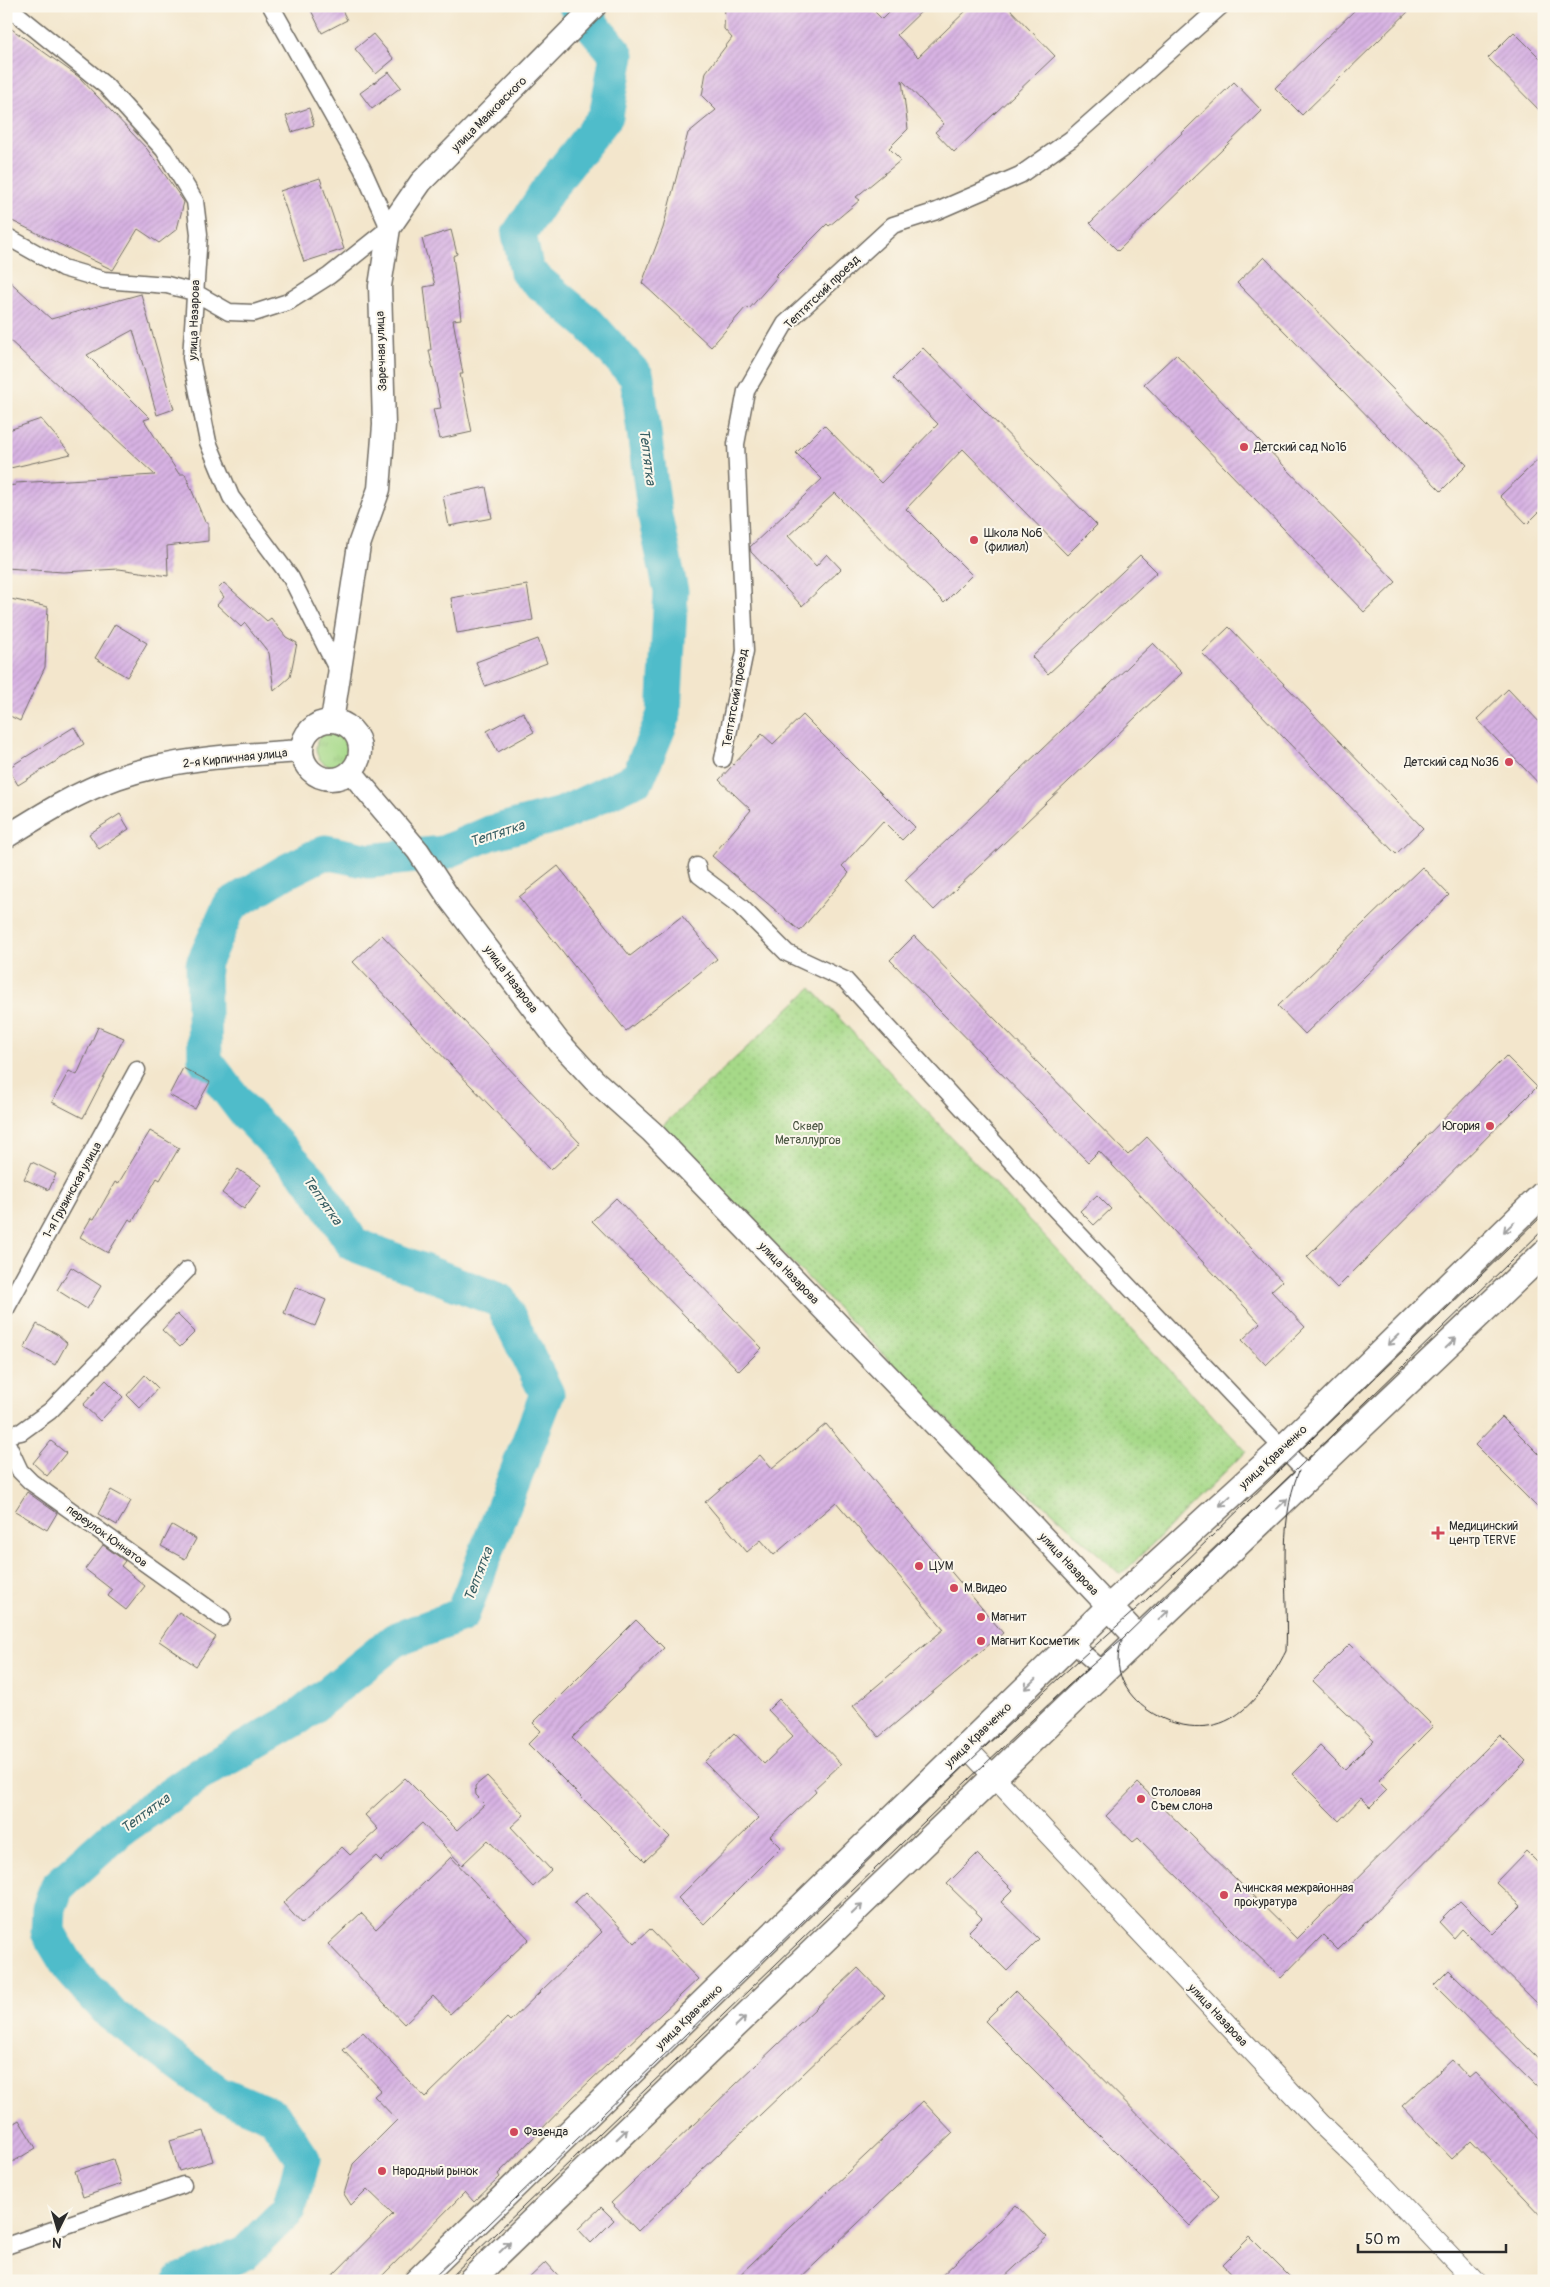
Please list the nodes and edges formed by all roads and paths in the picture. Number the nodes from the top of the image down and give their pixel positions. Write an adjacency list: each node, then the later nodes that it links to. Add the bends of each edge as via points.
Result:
1 (7, 6): 7 (street, улица Назарова, via 106,86 164,150 195,201 199,234)
2 (272, 6): 5 (street, via 362,168)
3 (596, 6): 5 (main road, улица Маяковского, via 421,182)
4 (1221, 6): 11 (street, Тептятский проезд, via 1071,139 1020,175 937,211 893,225 786,324 746,391 736,444 745,651)
5 (390, 228): 7 (street, via 329,276 288,302 262,311 229,312); 8 (main road, Заречная улица, via 380,286 384,425 379,489 359,545)
6 (6, 236): 7 (street, via 62,268 104,280 167,285)
7 (194, 292): 8 (street, улица Назарова, via 191,358 208,442 231,497 291,578)
8 (340, 676): 9 (main road, Заречная улица)
9 (332, 721): 10 (main road, via 316,725 307,732); 12 (main road, via 353,731 360,746 358,762)
10 (301, 751): 12 (main road, via 304,763 322,778 336,779); 13 (main road, 2-я Кирпичная улица, via 190,760 117,778 53,808)
11 (723, 759)
12 (351, 772): 24 (main road, улица Назарова, via 418,851 449,898 558,1042 594,1080 652,1132)
13 (6, 837)
14 (697, 866): 22 (street, via 699,875 740,906 787,953 845,980 1056,1210)
15 (137, 1070): 19 (street, 1-я Грузинская улица)
16 (1544, 1192): 22 (main road, улица Кравченко, one-way to 22)
17 (1544, 1253): 23 (main road, one-way to 17)
18 (187, 1270): 20 (street, via 44,1417 21,1432)
19 (6, 1309)
20 (6, 1435)
21 (6, 1441): 25 (street, переулок Юннатов, via 17,1466 31,1482)
22 (1283, 1448): 23 (street); 24 (main road, улица Кравченко, one-way to 24)
23 (1310, 1477): 26 (main road, one-way to 23)
24 (1109, 1607): 26 (main road, улица Назарова); 27 (main road, улица Кравченко)
25 (222, 1618)
26 (1139, 1639): 29 (main road)
27 (1072, 1643): 28 (main road, улица Кравченко); 29 (street)
28 (1049, 1666): 30 (main road); 31 (main road, улица Кравченко, one-way to 31)
29 (1104, 1671): 30 (main road)
30 (1078, 1696): 32 (main road)
31 (966, 1747): 32 (street, улица Назарова); 35 (main road, улица Кравченко)
32 (994, 1776): 36 (main road, one-way to 32); 37 (street, улица Назарова, via 1321,2124)
33 (183, 2185): 34 (street)
34 (6, 2246)
35 (417, 2281)
36 (470, 2281)
37 (1474, 2281)

